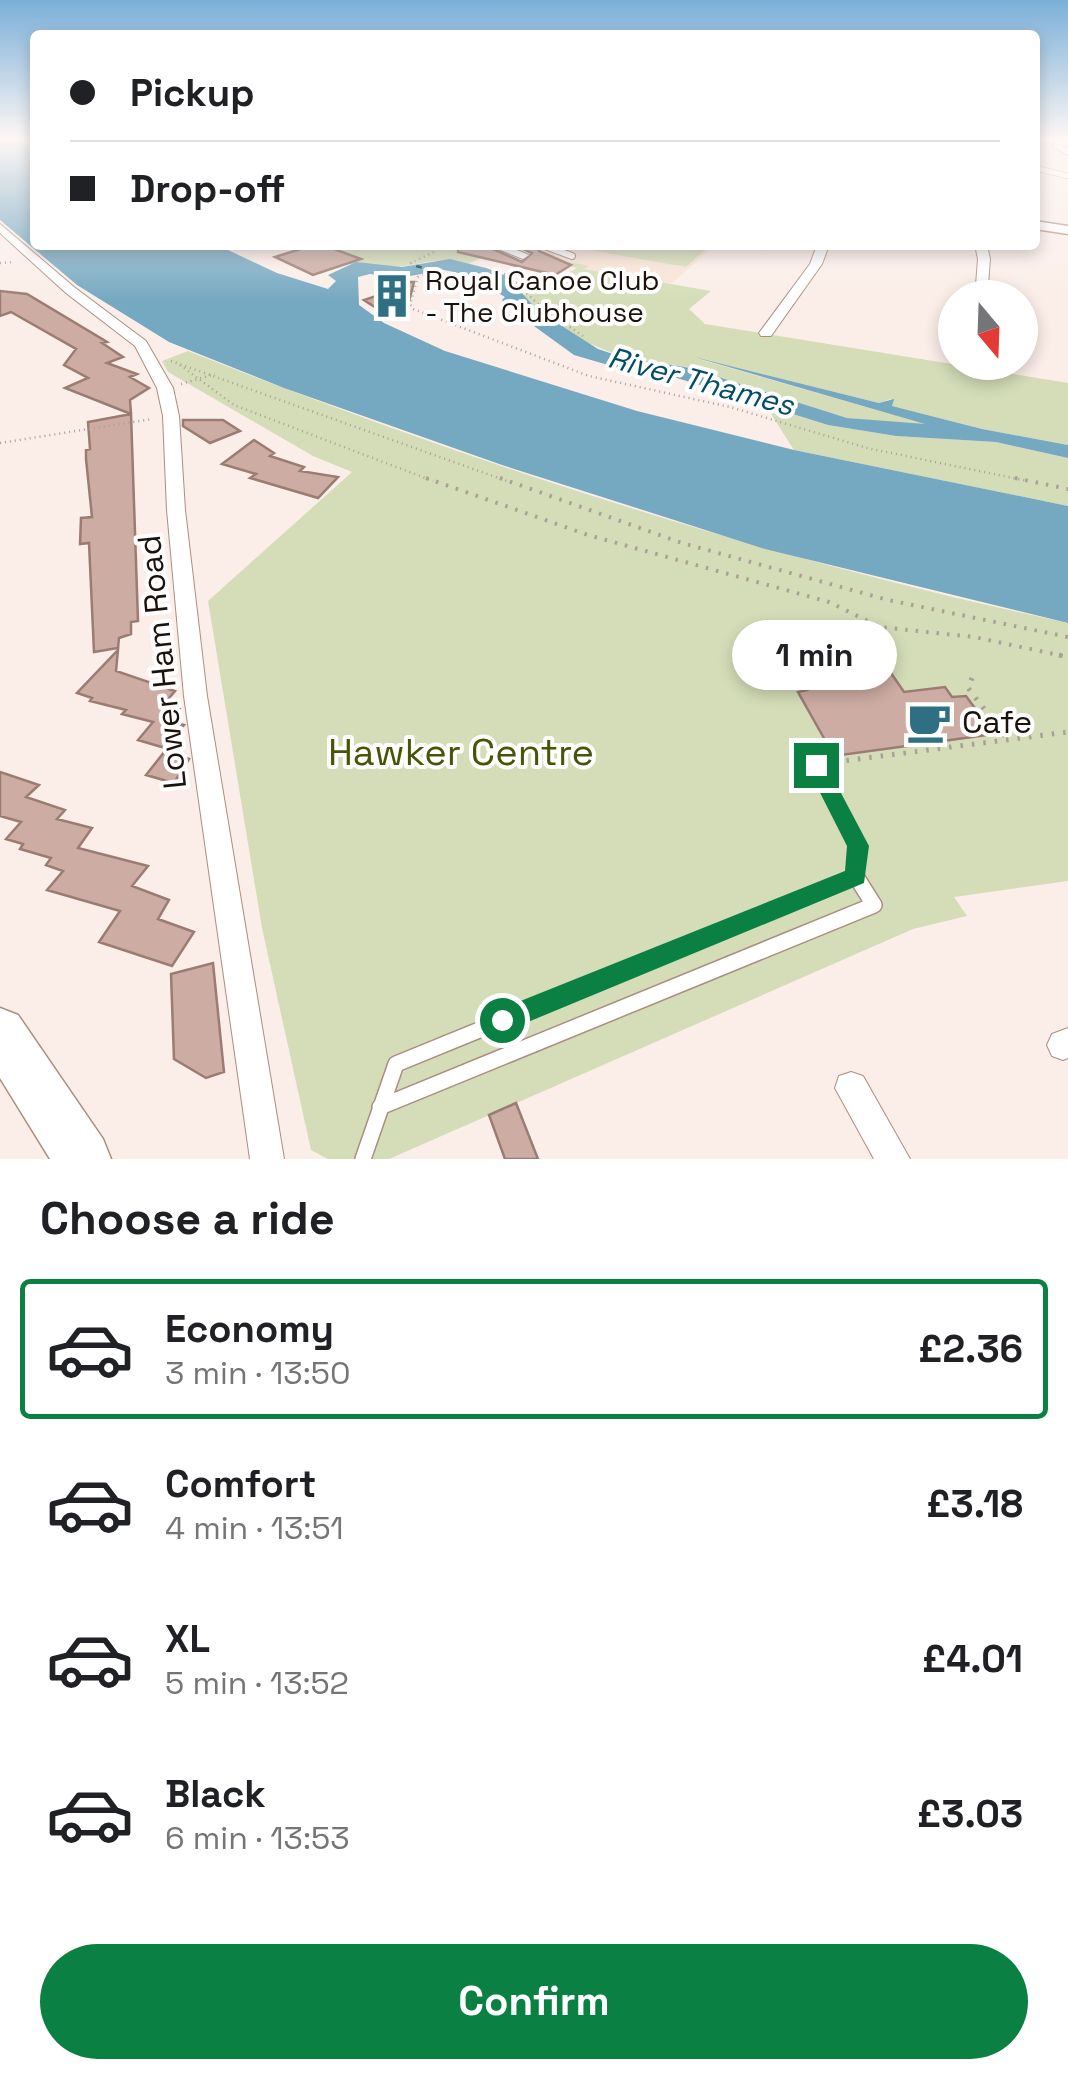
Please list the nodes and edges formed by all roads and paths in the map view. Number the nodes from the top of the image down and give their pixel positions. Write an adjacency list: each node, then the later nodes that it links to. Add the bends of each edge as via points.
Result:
1 (1040, 225): 2 (street)
2 (1065, 227)
3 (1, 229): 20 (street, Lower Ham Road, via 141,344)
4 (508, 250): 9 (street)
5 (556, 250): 10 (lane)
6 (822, 250): 15 (street)
7 (981, 250): 14 (street)
8 (434, 252): 11 (path, via 410,263)
9 (523, 255)
10 (572, 256)
11 (416, 266)
12 (431, 270): 23 (path, via 418,276 413,309 568,368 867,448)
13 (495, 270): 16 (path)
14 (981, 280)
15 (766, 333)
16 (584, 336)
17 (176, 362): 18 (path); 19 (path)
18 (215, 374): 19 (path); 24 (path, via 682,543 888,600)
19 (197, 380): 20 (path); 25 (path, via 234,405 354,453 588,535 829,602 894,633 960,635)
20 (165, 388): 21 (street, Lower Ham Road)
21 (172, 416): 22 (path); 35 (street, Lower Ham Road, via 184,594 214,832)
22 (0, 443)
23 (1068, 489)
24 (1068, 636)
25 (1068, 658)
26 (972, 678): 28 (path, via 968,688)
27 (1068, 732): 28 (path)
28 (1008, 740): 29 (path)
29 (816, 765): 30 (lane, via 858,846)
30 (856, 876): 33 (lane, via 396,1064); 33 (lane, via 874,905)
31 (0, 1032): 34 (main road)
32 (851, 1088): 37 (street)
33 (380, 1107): 36 (lane)
34 (70, 1154)
35 (267, 1159)
36 (363, 1159)
37 (893, 1159)

